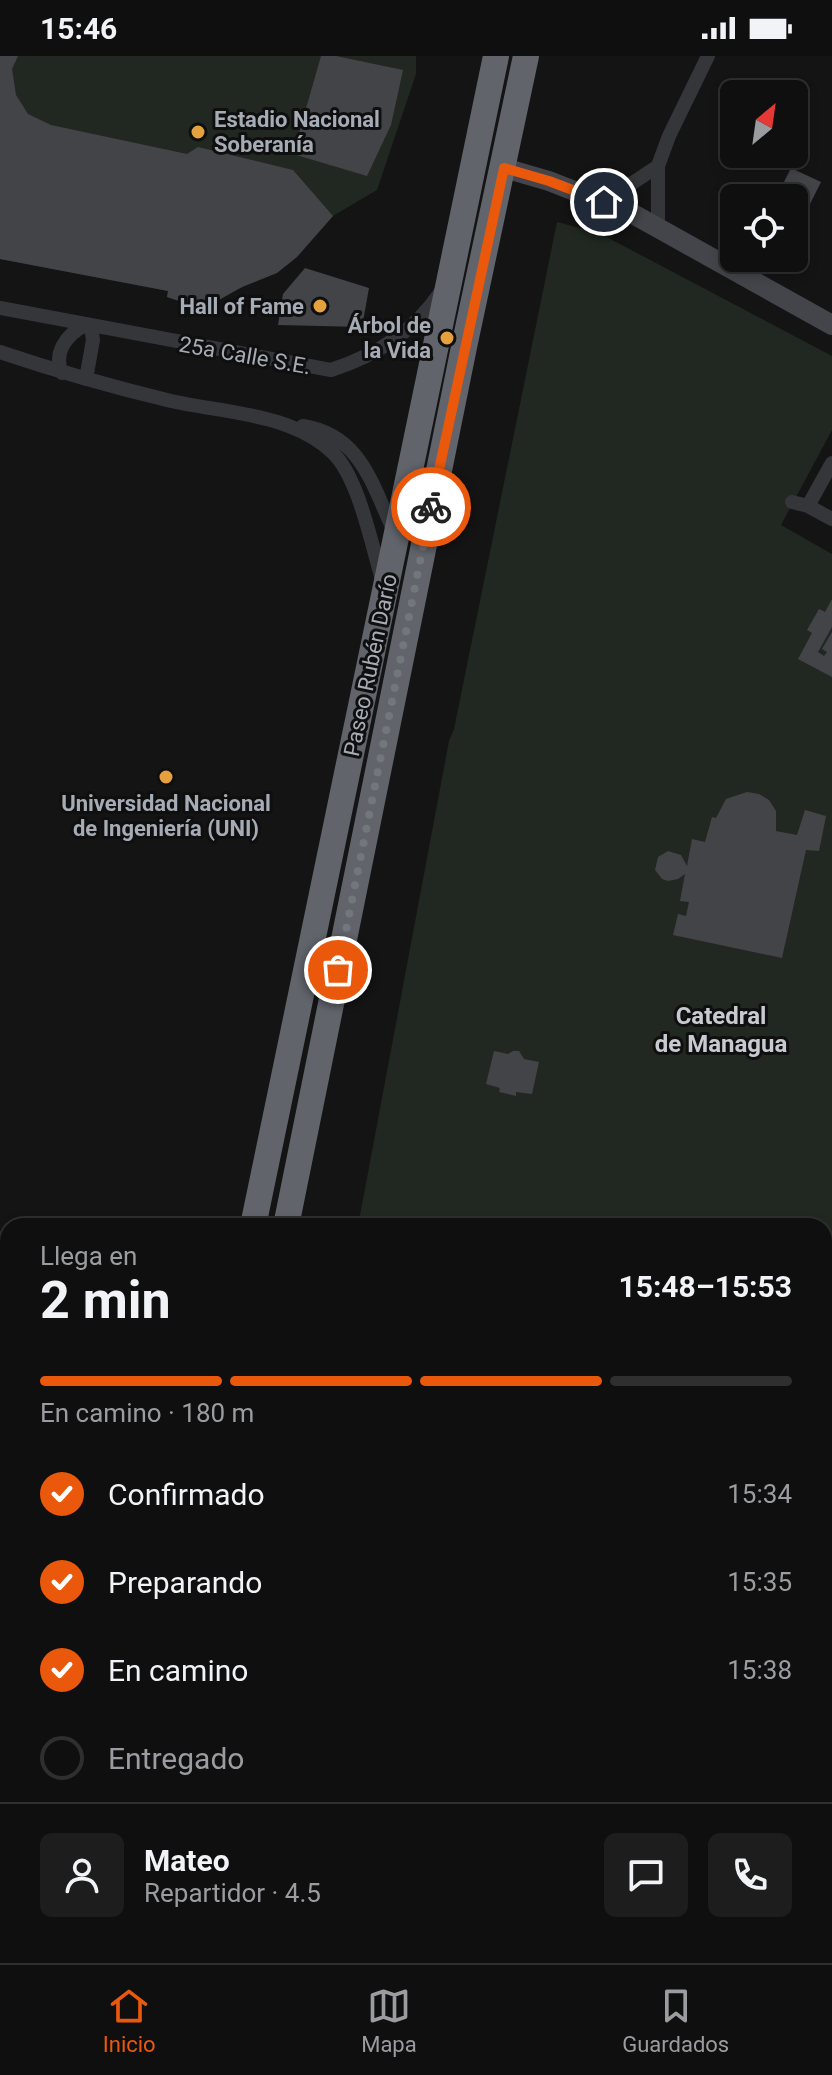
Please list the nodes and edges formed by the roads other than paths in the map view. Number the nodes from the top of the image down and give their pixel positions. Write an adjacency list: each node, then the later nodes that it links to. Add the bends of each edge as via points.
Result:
1 (498, 56): 4 (highway, Paseo Rubén Darío); 6 (highway, via 487,144 493,162)
2 (526, 56): 6 (highway, Paseo Rubén Darío)
3 (708, 56): 5 (street)
4 (474, 160): 6 (highway); 9 (highway, Paseo Rubén Darío); 13 (highway, via 487,171 461,307)
5 (658, 166): 7 (street); 8 (street)
6 (504, 168): 7 (street); 13 (highway, Paseo Rubén Darío)
7 (604, 202): 8 (street)
8 (658, 227): 11 (street)
9 (453, 272): 12 (street, 25a Calle S.E., via 428,310 392,342 331,370); 22 (highway, Paseo Rubén Darío)
10 (0, 308): 12 (street, 25a Calle S.E.)
11 (832, 325)
12 (88, 326): 15 (street, via 71,334 62,347); 16 (street, via 93,340)
13 (464, 347): 25 (highway, Paseo Rubén Darío)
14 (0, 352): 15 (street)
15 (62, 373): 16 (street)
16 (86, 379): 17 (street)
17 (283, 423): 22 (street, via 340,439 360,458); 23 (street, via 334,453 350,477)
18 (832, 463): 20 (street)
19 (792, 502): 20 (street)
20 (808, 506): 21 (street)
21 (832, 519)
22 (396, 535): 23 (highway, Paseo Rubén Darío)
23 (385, 592): 24 (highway, Paseo Rubén Darío)
24 (255, 1218)
25 (288, 1218)

